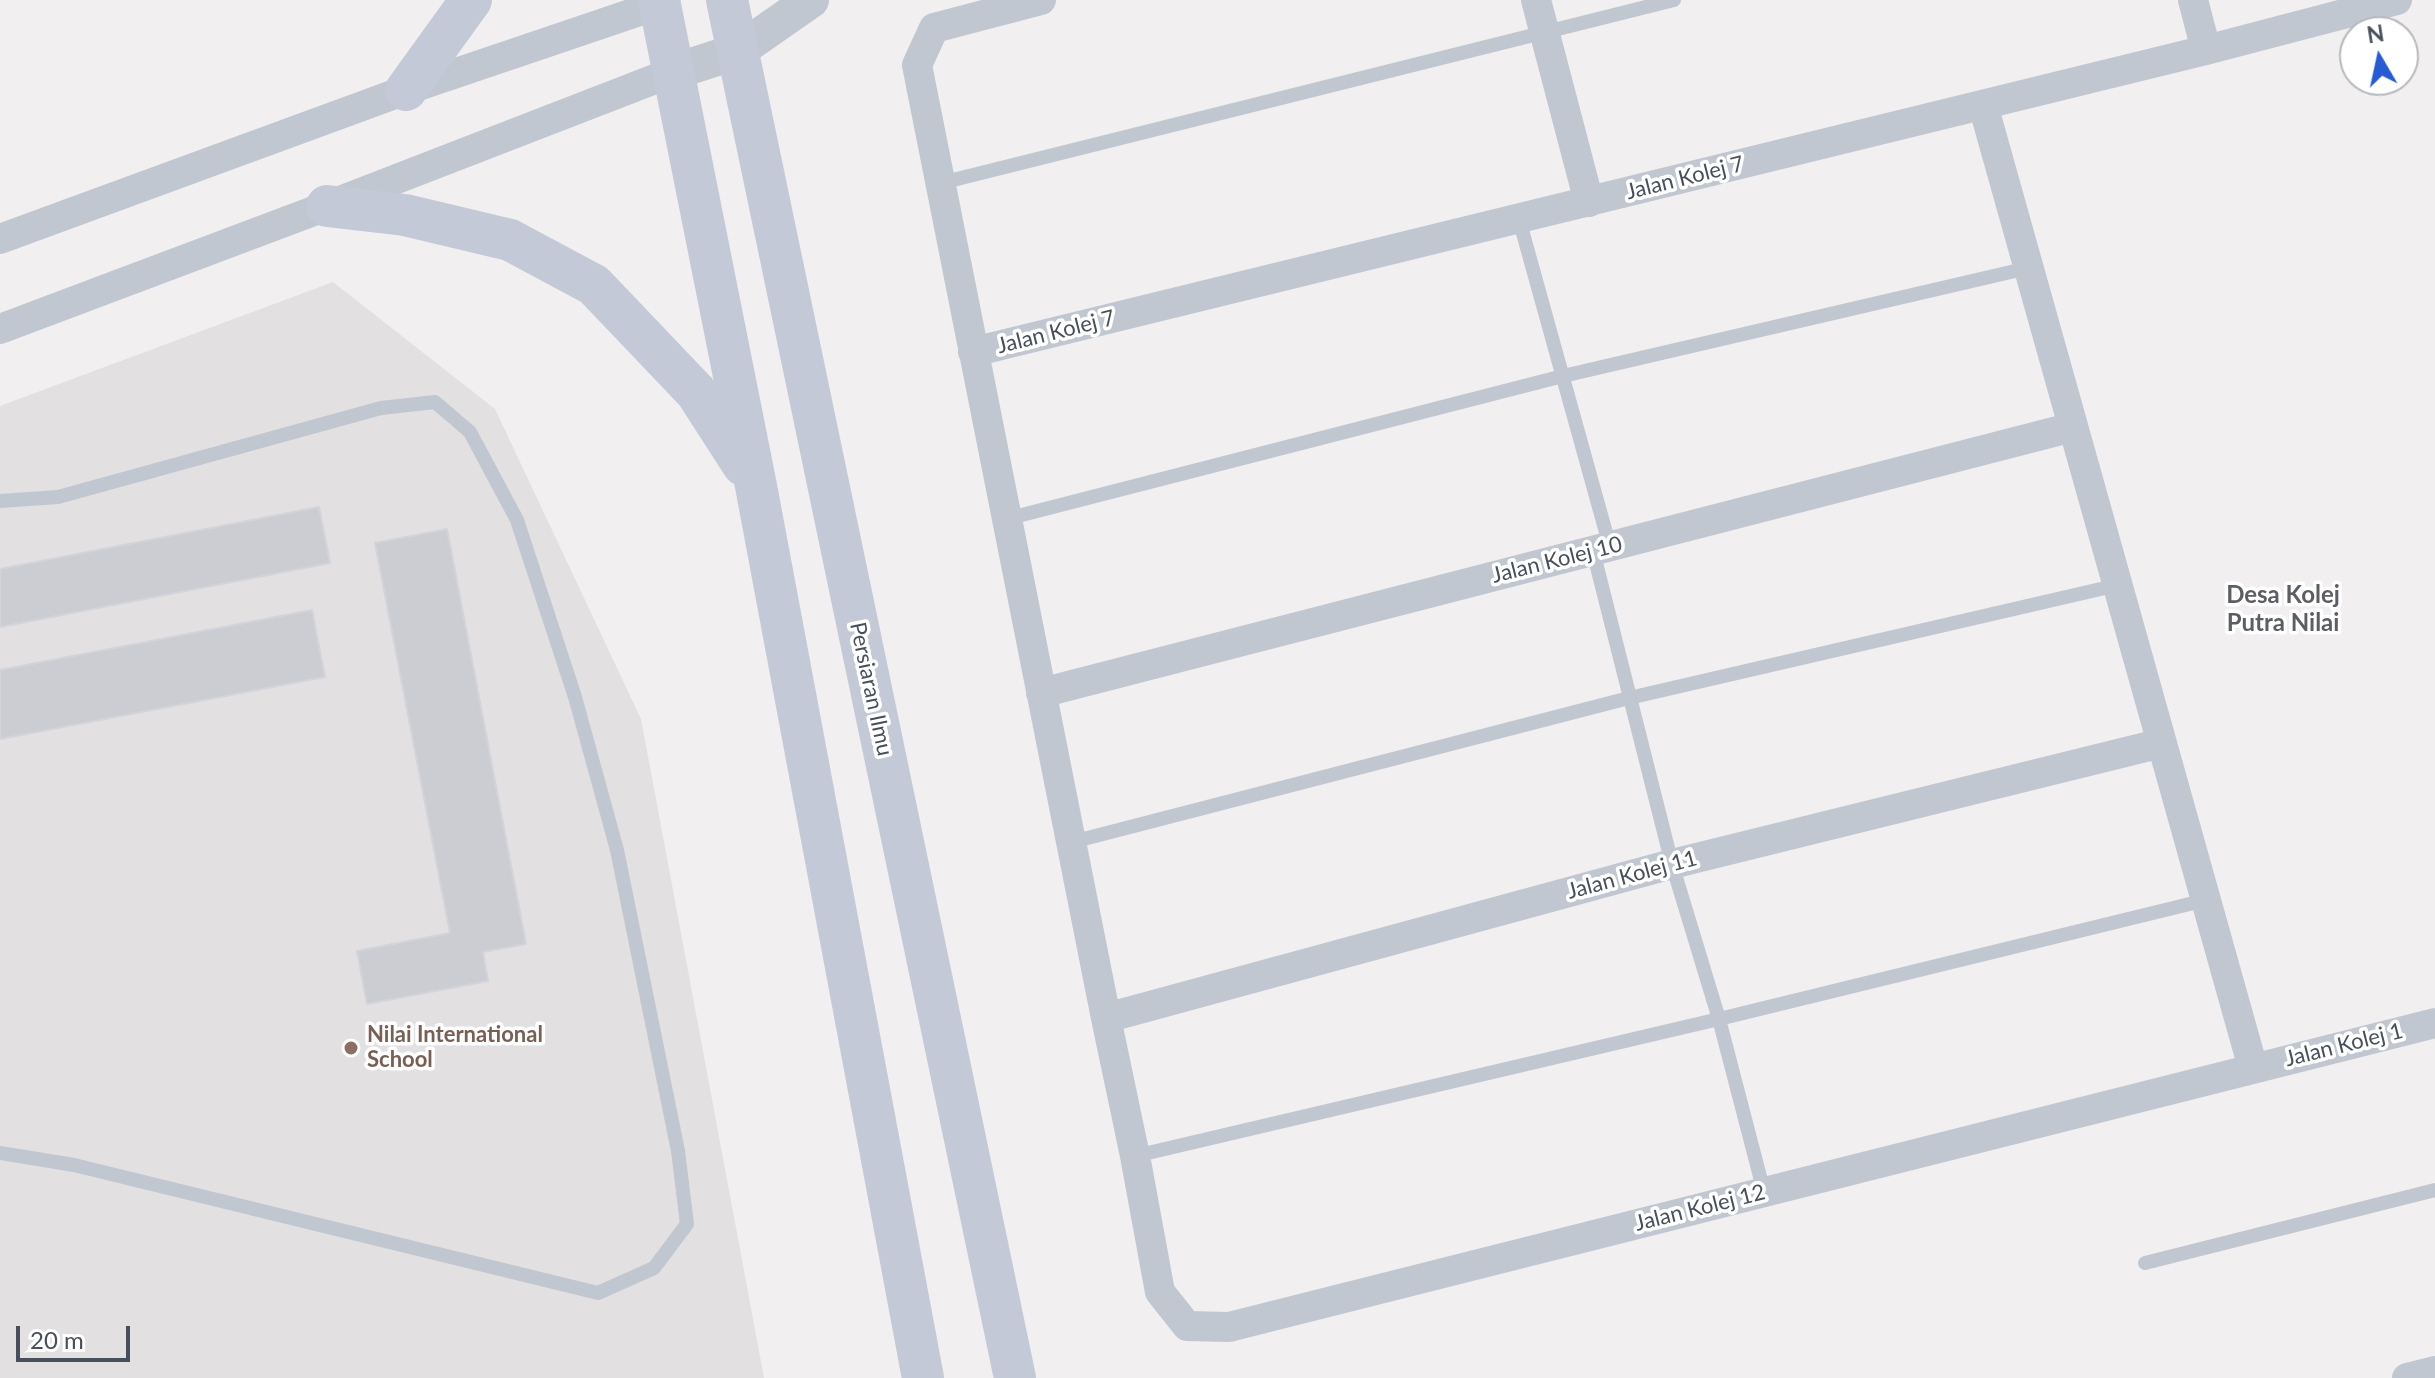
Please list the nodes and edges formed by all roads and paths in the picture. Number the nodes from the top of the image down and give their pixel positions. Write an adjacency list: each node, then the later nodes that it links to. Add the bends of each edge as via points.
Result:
1 (471, 0): 14 (main road)
2 (727, 0): 12 (main road, Persiaran Ilmu)
3 (811, 0): 12 (street)
4 (1041, 0): 16 (street, via 934,28 917,65)
5 (1536, 0): 10 (street)
6 (1674, 0): 10 (lane)
7 (2193, 0): 11 (street)
8 (2397, 0): 11 (street, Jalan Kolej 7)
9 (664, 1): 13 (main road); 14 (street)
10 (1545, 33): 16 (lane); 17 (street)
11 (2206, 50): 15 (street, Jalan Kolej 7)
12 (738, 51): 13 (street); 48 (main road, Persiaran Ilmu)
13 (673, 72): 18 (street); 26 (main road)
14 (406, 90): 20 (street)
15 (1983, 105): 17 (street, Jalan Kolej 7); 21 (street)
16 (941, 183): 23 (street)
17 (1589, 202): 19 (street, Jalan Kolej 7)
18 (327, 206): 22 (street); 26 (main road, via 405,215 510,240 594,285 696,392)
19 (1519, 219): 23 (street, Jalan Kolej 7); 24 (lane)
20 (0, 239)
21 (2028, 268): 24 (lane); 25 (street)
22 (0, 329)
23 (973, 352): 28 (street)
24 (1563, 376): 28 (lane); 29 (lane)
25 (2073, 427): 29 (street, Jalan Kolej 10); 30 (street)
26 (756, 486): 47 (main road)
27 (0, 501): 41 (lane, via 58,497 381,408 435,402 470,432 517,520 588,743 623,880 678,1151 687,1224 654,1268 598,1293 74,1165)
28 (1006, 519): 31 (street)
29 (1601, 549): 31 (street, Jalan Kolej 10); 32 (lane)
30 (2118, 585): 32 (lane); 33 (street)
31 (1041, 693): 34 (street)
32 (1629, 698): 34 (lane); 35 (lane)
33 (2162, 743): 35 (street, Jalan Kolej 11); 36 (street)
34 (1072, 842): 37 (street)
35 (1672, 864): 37 (street, Jalan Kolej 11); 38 (lane)
36 (2206, 900): 38 (lane); 40 (street)
37 (1106, 1018): 42 (street)
38 (1719, 1019): 42 (lane); 44 (lane)
39 (2435, 1023): 40 (street, Jalan Kolej 1)
40 (2253, 1068): 44 (street, Jalan Kolej 12)
41 (0, 1153)
42 (1135, 1156): 44 (street, Jalan Kolej 12, via 1160,1292 1187,1326 1229,1327)
43 (2435, 1190): 45 (lane)
44 (1764, 1192)
45 (2145, 1263)
46 (2435, 1371): 49 (street)
47 (923, 1378)
48 (1015, 1378)
49 (2407, 1378)

